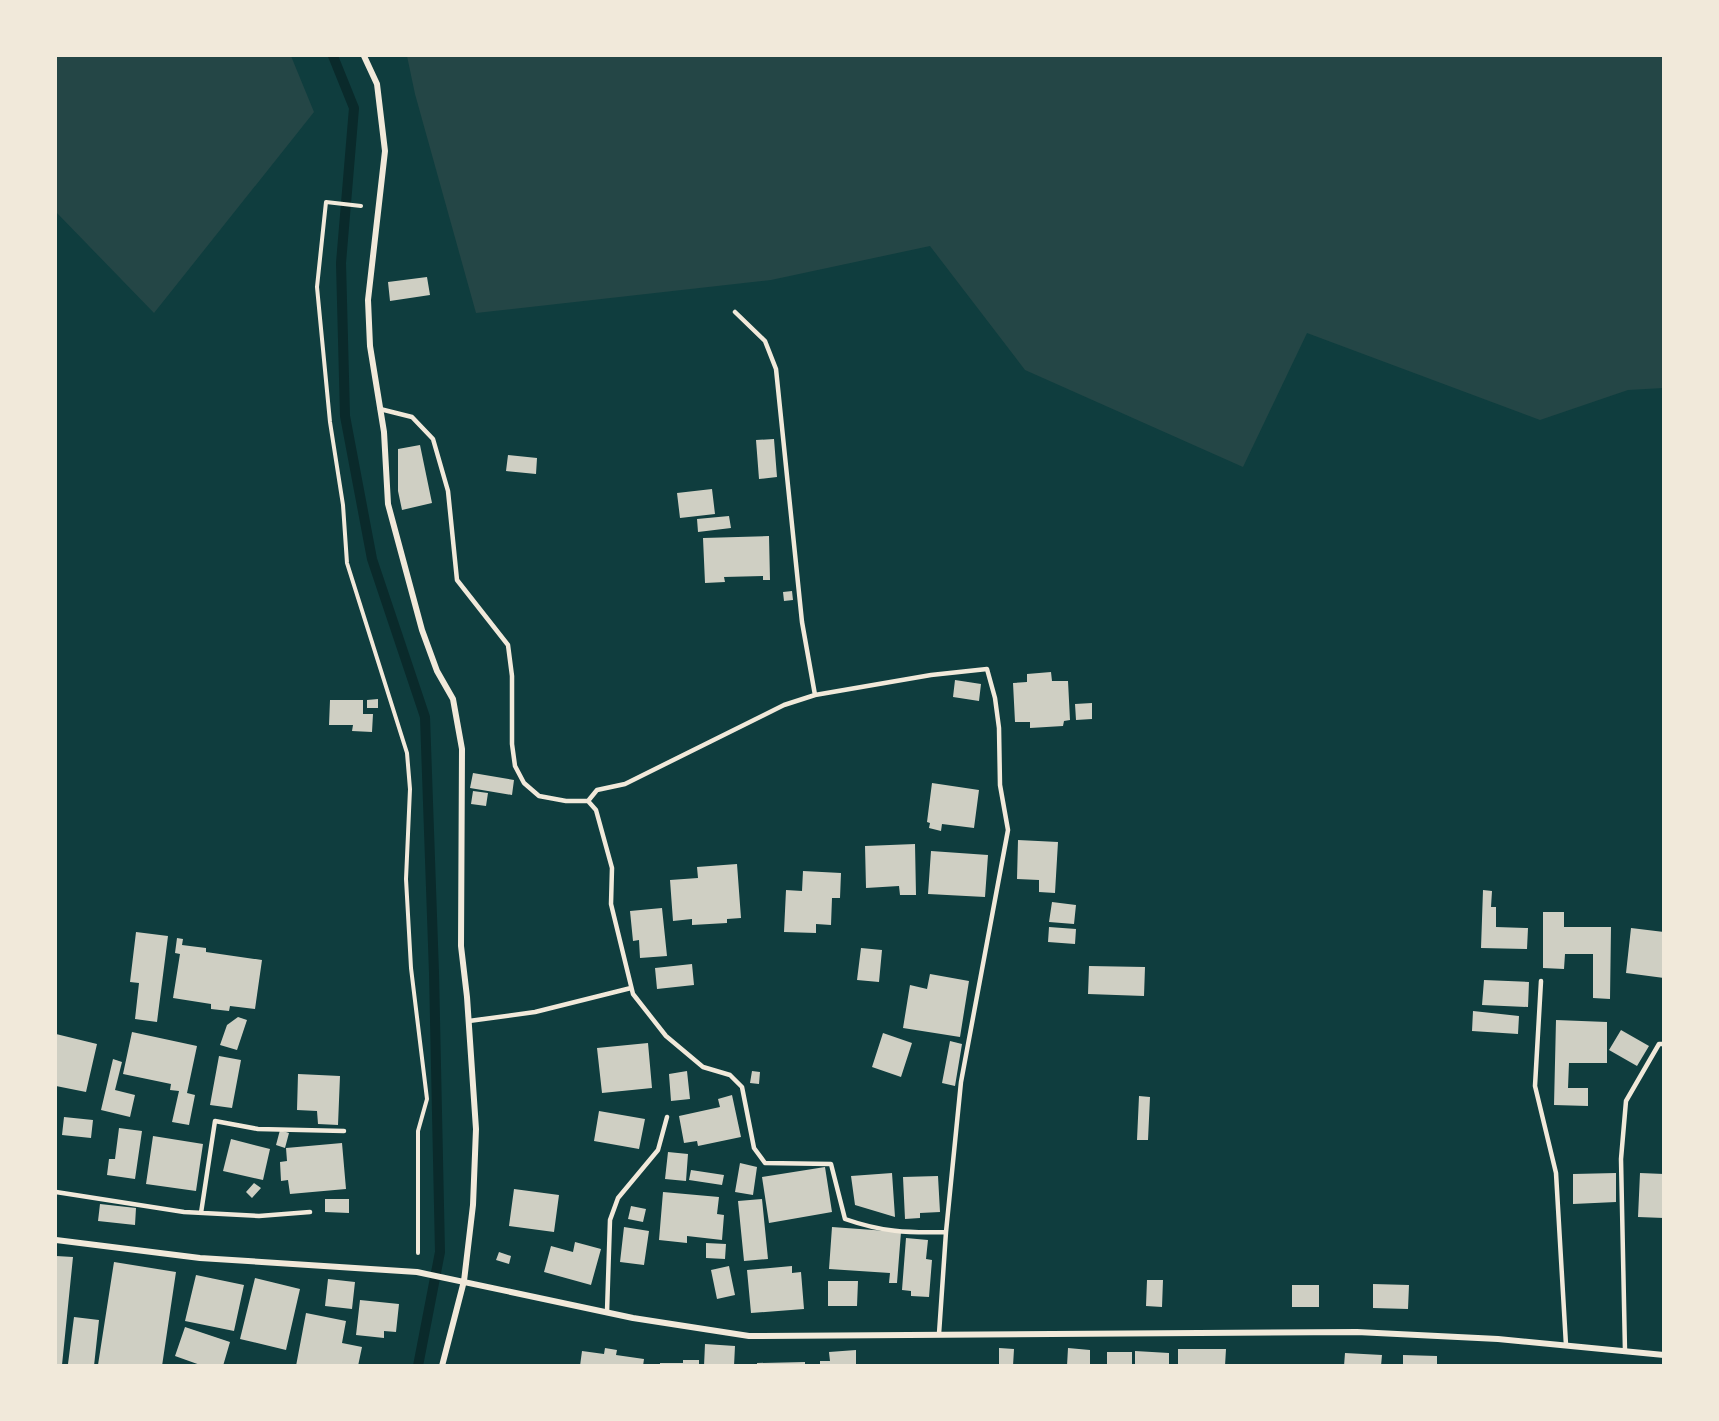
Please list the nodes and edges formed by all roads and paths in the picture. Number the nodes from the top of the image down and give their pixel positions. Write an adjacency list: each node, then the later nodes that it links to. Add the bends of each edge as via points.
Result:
1 (364, 56): 2 (street, via 377,84 385,151)
2 (379, 208): 4 (street, via 368,300 370,346); 18 (path, via 326,202 317,287 347,563 407,753 410,789 406,879 411,968 427,1099 418,1131)
3 (735, 312): 5 (lane, via 765,341 776,369 802,622)
4 (380, 409): 6 (lane, via 412,417 433,439 448,491 458,580 508,645 512,744 515,766 524,783 539,796); 9 (street, via 388,504 422,630 437,671 453,699 462,749 462,946)
5 (815, 695): 6 (lane, via 784,705 624,784 597,790); 16 (lane, via 987,669 995,698 1000,785 1008,830 961,1082)
6 (588, 801): 8 (lane, via 596,810 612,867 611,904)
7 (1541, 981): 22 (lane, via 1535,1086 1556,1173)
8 (632, 988): 9 (lane, via 535,1012); 16 (lane, via 666,1036 703,1066 730,1075 742,1087 754,1148 765,1163 831,1164 845,1219 907,1233)
9 (469, 1021): 19 (street, via 476,1130)
10 (1664, 1044): 23 (lane, via 1659,1044 1626,1101 1622,1159)
11 (667, 1117): 20 (lane, via 658,1150 618,1198 610,1220)
12 (344, 1131): 15 (lane, via 258,1129 215,1121)
13 (56, 1191): 15 (lane)
14 (310, 1212): 15 (lane, via 259,1216)
15 (201, 1213)
16 (946, 1232): 21 (lane)
17 (56, 1240): 18 (street, via 200,1258)
18 (417, 1272): 19 (street)
19 (464, 1281): 20 (street); 25 (street)
20 (607, 1312): 21 (street, via 749,1336)
21 (939, 1334): 22 (street, via 1357,1332)
22 (1566, 1345): 23 (street)
23 (1625, 1351): 24 (street)
24 (1664, 1355)
25 (442, 1365)

